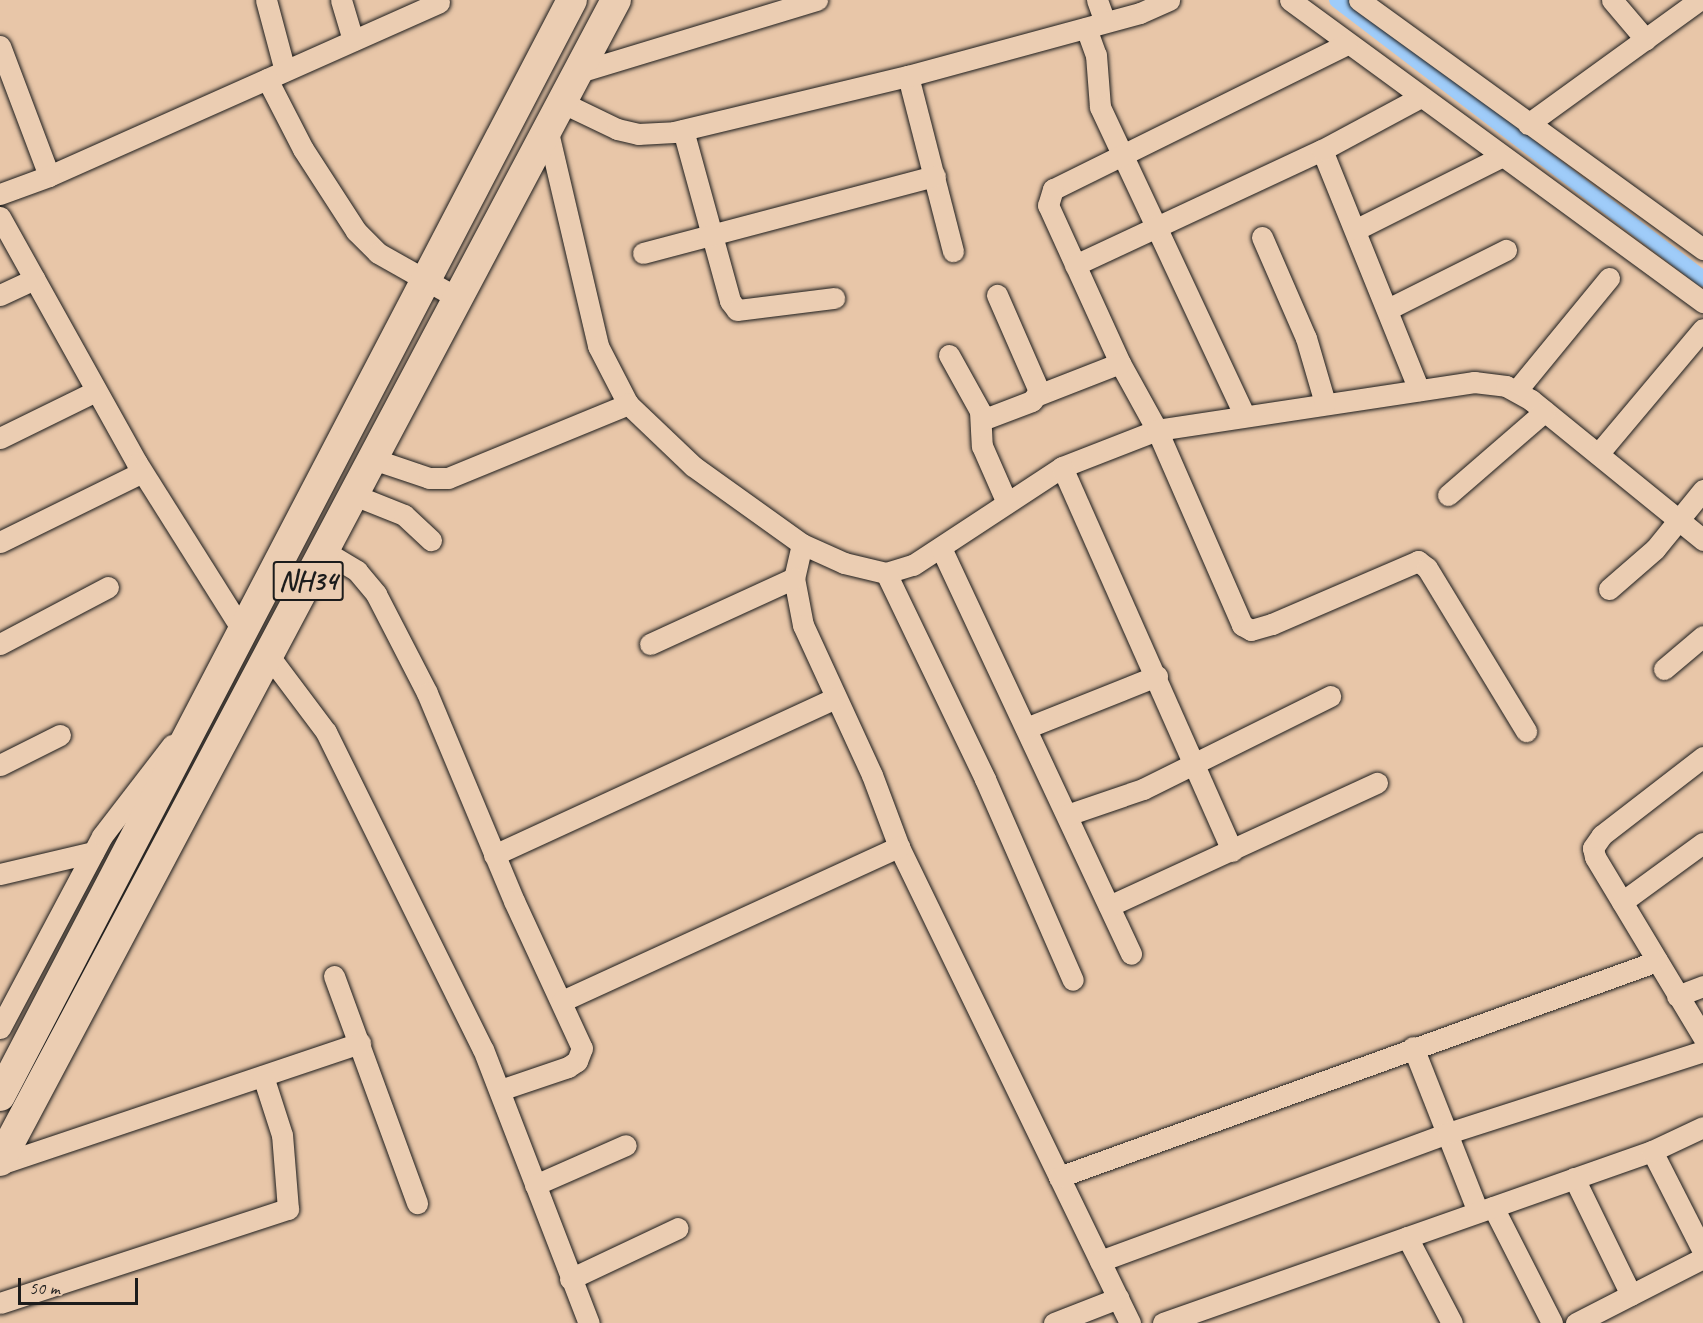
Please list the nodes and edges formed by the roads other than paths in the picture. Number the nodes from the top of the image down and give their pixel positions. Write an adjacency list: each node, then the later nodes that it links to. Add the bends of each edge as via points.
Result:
1 (266, 0): 19 (street)
2 (341, 0): 14 (street)
3 (572, 0): 44 (highway, NH34)
4 (616, 0): 18 (highway, NH34)
5 (818, 0): 18 (street)
6 (1098, 0): 13 (street)
7 (1169, 0): 13 (street)
8 (1290, 0): 16 (street)
9 (1359, 0): 23 (street)
10 (1612, 0): 15 (street)
11 (1699, 0): 15 (street)
12 (439, 2): 14 (street)
13 (1095, 24): 20 (street); 27 (street, via 1100,107)
14 (353, 40): 19 (street)
15 (1646, 40): 23 (street)
16 (1347, 44): 21 (street); 27 (street)
17 (0, 46): 29 (street)
18 (576, 73): 22 (highway, NH34)
19 (276, 75): 29 (street); 44 (street, via 342,214 378,253)
20 (908, 76): 25 (street); 30 (street)
21 (1419, 98): 26 (street); 28 (street)
22 (561, 102): 24 (highway, NH34); 25 (street, via 638,134)
23 (1528, 124): 37 (street)
24 (547, 128): 47 (highway, NH34); 58 (street, via 598,346)
25 (683, 130): 35 (street)
26 (1322, 150): 33 (street); 34 (street)
27 (1122, 155): 33 (street); 41 (street, via 1053,189 1049,196 1051,213)
28 (1501, 157): 34 (street); 49 (street)
29 (50, 176): 31 (street)
30 (935, 176): 35 (street); 39 (street)
31 (0, 194)
32 (0, 216): 43 (street)
33 (1157, 223): 41 (street); 61 (street)
34 (1357, 229): 50 (street)
35 (711, 231): 40 (street); 48 (street, via 730,301 737,310)
36 (1262, 237): 59 (street, via 1306,338)
37 (1703, 249)
38 (1506, 250): 50 (street)
39 (953, 251)
40 (643, 253)
41 (1075, 265): 53 (street)
42 (1609, 278): 55 (street)
43 (34, 279): 46 (street); 56 (street)
44 (424, 283): 47 (street); 84 (highway, NH34)
45 (997, 295): 57 (street, via 1038,385)
46 (0, 296)
47 (458, 298): 66 (highway, NH34)
48 (834, 298)
49 (1703, 302)
50 (1388, 309): 54 (street)
51 (1703, 329): 65 (street)
52 (949, 355): 62 (street)
53 (1120, 363): 57 (street); 63 (street)
54 (1419, 390): 55 (street, via 1474,382); 59 (street)
55 (1517, 390): 60 (street)
56 (96, 392): 64 (street); 68 (street)
57 (1038, 395): 62 (street)
58 (628, 404): 66 (street, via 448,478 429,478); 77 (street, via 693,466)
59 (1325, 404): 61 (street)
60 (1545, 411): 65 (street); 71 (street)
61 (1244, 415): 63 (street)
62 (982, 420): 72 (street, via 982,446)
63 (1157, 430): 67 (street); 95 (street, via 1242,625 1251,630 1272,624 1418,561 1427,568)
64 (1, 435)
65 (1598, 454): 73 (street)
66 (373, 459): 70 (highway, NH34)
67 (1062, 467): 72 (street); 90 (street)
68 (142, 472): 76 (street); 84 (street)
69 (1703, 490): 73 (street)
70 (354, 495): 74 (street, via 404,515); 79 (highway, NH34)
71 (1448, 495)
72 (1007, 503): 78 (street)
73 (1679, 520): 75 (street); 83 (street)
74 (431, 540)
75 (1703, 540)
76 (0, 542)
77 (802, 544): 80 (street, via 844,563); 81 (street)
78 (941, 548): 80 (street, via 913,565); 94 (street)
79 (324, 551): 88 (highway, NH34); 106 (street, via 357,571 376,594 427,693)
80 (886, 573): 113 (street, via 985,779)
81 (794, 578): 87 (street); 92 (street, via 803,625)
82 (108, 587): 86 (street)
83 (1609, 589)
84 (243, 631): 93 (highway, NH34)
85 (1703, 636): 89 (street)
86 (0, 644)
87 (650, 644)
88 (269, 656): 123 (street, via 326,732); 129 (highway, NH34)
89 (1664, 669)
90 (1157, 676): 94 (street); 98 (street)
91 (1330, 696): 98 (street)
92 (836, 698): 103 (street); 106 (street)
93 (205, 704): 105 (street, via 122,808); 124 (highway, NH34)
94 (1026, 728): 101 (street)
95 (1526, 731)
96 (60, 735): 99 (street)
97 (1703, 757): 108 (street, via 1596,842 1595,857)
98 (1197, 764): 101 (street, via 1121,798); 104 (street)
99 (0, 765)
100 (1377, 783): 104 (street)
101 (1066, 815): 109 (street)
102 (1703, 843): 108 (street)
103 (899, 847): 116 (street); 130 (street)
104 (1232, 851): 109 (street)
105 (93, 852): 107 (street); 117 (street)
106 (494, 855): 116 (street)
107 (0, 874)
108 (1622, 902): 111 (street)
109 (1109, 906): 110 (street)
110 (1131, 954)
111 (1657, 960): 115 (street); 120 (street)
112 (333, 976): 119 (street)
113 (1073, 981)
114 (1703, 986): 115 (street)
115 (1677, 996): 118 (street)
116 (562, 1001): 123 (street, via 582,1047 577,1061)
117 (0, 1028)
118 (1703, 1037)
119 (360, 1043): 122 (street); 133 (street)
120 (1413, 1047): 126 (street); 130 (street)
121 (1703, 1051): 126 (street)
122 (263, 1076): 129 (street); 143 (street, via 282,1135 288,1209)
123 (500, 1090): 132 (street)
124 (0, 1096)
125 (1703, 1127): 128 (street)
126 (1449, 1133): 134 (street); 139 (street)
127 (626, 1145): 132 (street)
128 (1652, 1151): 131 (street); 137 (street)
129 (0, 1162)
130 (1059, 1177): 139 (street)
131 (1574, 1178): 134 (street); 141 (street)
132 (535, 1185): 140 (street)
133 (417, 1203)
134 (1485, 1209): 136 (street); 149 (street)
135 (678, 1228): 140 (street)
136 (1407, 1237): 147 (street); 148 (street)
137 (1703, 1251)
138 (1703, 1258): 141 (street)
139 (1100, 1261): 142 (street)
140 (570, 1279): 144 (street)
141 (1631, 1295): 150 (street)
142 (1118, 1298): 145 (street); 146 (street)
143 (0, 1303)
144 (589, 1323)
145 (1054, 1323)
146 (1131, 1323)
147 (1162, 1323)
148 (1452, 1323)
149 (1552, 1323)
150 (1576, 1323)

